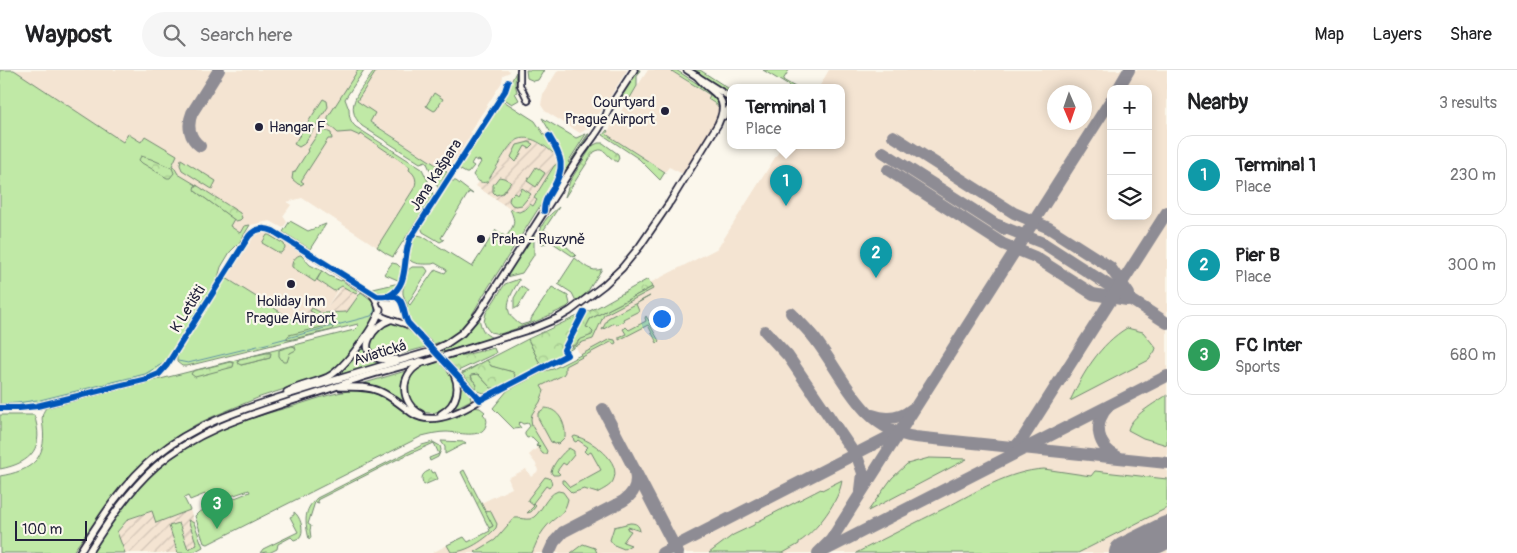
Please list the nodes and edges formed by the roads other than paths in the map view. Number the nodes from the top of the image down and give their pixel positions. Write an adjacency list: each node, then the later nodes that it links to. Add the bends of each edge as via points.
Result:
1 (520, 70): 7 (street, via 520,85)
2 (634, 70): 11 (main road, Aviatická)
3 (687, 70): 4 (main road)
4 (697, 76): 6 (main road); 9 (main road, via 722,102)
5 (508, 82): 12 (street, Jana Kašpara, via 411,237)
6 (727, 95)
7 (528, 101)
8 (727, 111): 9 (main road)
9 (718, 124): 21 (main road, Aviatická, bridge, via 631,257 609,281 558,318 522,333)
10 (549, 136): 11 (street, via 558,152 561,168 559,178 544,203)
11 (544, 212): 20 (main road, Aviatická, bridge, via 479,313 462,333 446,344)
12 (400, 287): 14 (street); 15 (street, Jana Kašpara)
13 (369, 292): 14 (street, K Letišti); 16 (street, K Letišti); 26 (street, K Letišti, via 274,231 258,229 249,236 159,374 37,406)
14 (388, 297): 15 (street, K Letišti); 16 (street, via 382,300)
15 (401, 301): 17 (street, K Letišti)
16 (380, 308): 18 (street, K Letišti, via 383,316); 24 (main road, via 373,324 337,371)
17 (403, 308): 18 (street, via 400,316); 19 (street, K Letišti)
18 (391, 320): 19 (street, K Letišti); 20 (main road, via 380,324 369,339 369,351 382,360)
19 (411, 326): 22 (street, K Letišti)
20 (411, 357): 24 (main road, Aviatická)
21 (426, 362): 23 (main road, Aviatická, via 420,361); 27 (main road, via 409,374 405,381 405,394 410,406 420,414)
22 (451, 370): 25 (street, K Letišti); 27 (main road, via 457,384 456,396 451,407)
23 (337, 387): 25 (main road, via 374,389 416,416 430,420 443,418); 29 (main road, Aviatická, via 234,421 177,450 134,488)
24 (274, 399): 28 (main road, Aviatická, via 206,424 156,456 117,497)
25 (480, 400): 27 (main road)
26 (0, 408)
27 (441, 414)
28 (79, 553)
29 (88, 553)

